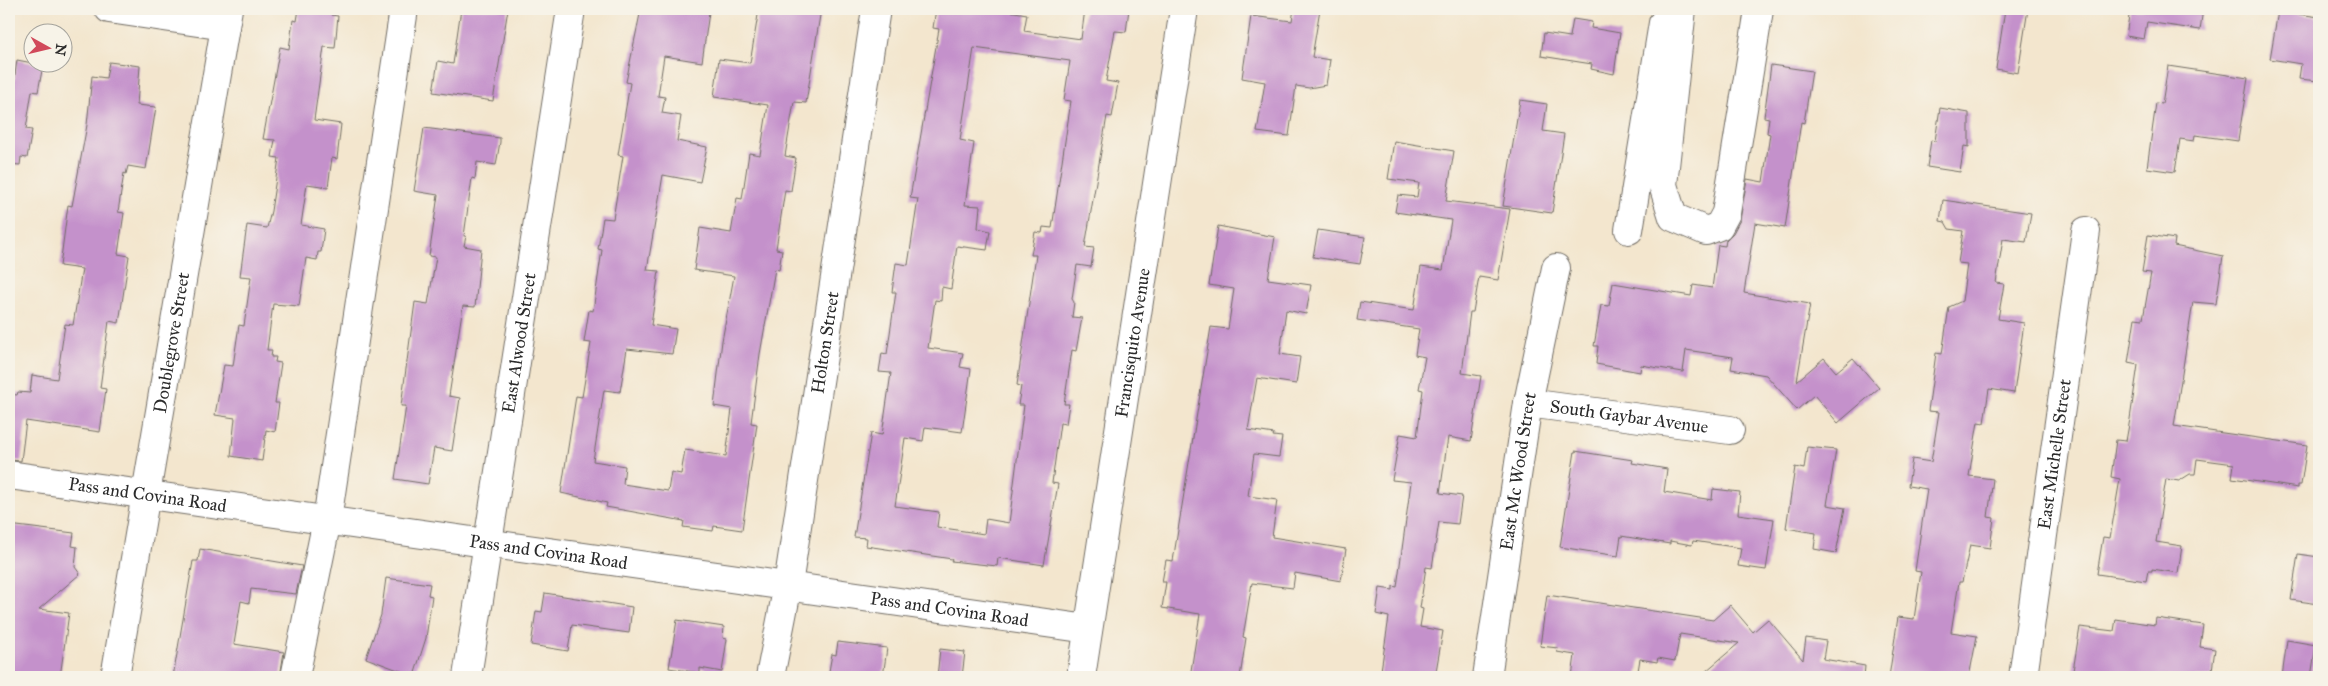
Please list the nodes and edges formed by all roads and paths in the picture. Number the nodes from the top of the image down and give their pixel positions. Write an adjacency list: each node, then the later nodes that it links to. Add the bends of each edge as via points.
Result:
1 (109, 9): 9 (street)
2 (404, 9): 17 (street)
3 (571, 9): 18 (street, East Alwood Street)
4 (876, 9): 19 (street, Holton Street)
5 (1184, 9): 20 (street, Francisquito Avenue)
6 (1665, 9): 10 (street)
7 (1682, 9): 8 (street, via 1663,186 1674,217 1706,231 1719,226 1726,213)
8 (1759, 10)
9 (226, 17): 16 (street, Doublegrove Street)
10 (1629, 230)
11 (2086, 231): 27 (street, East Michelle Street)
12 (1556, 268): 13 (street, East Mc Wood Street)
13 (1528, 403): 14 (street, South Gaybar Avenue); 26 (street, East Mc Wood Street)
14 (1730, 430)
15 (9, 475): 16 (street, Pass and Covina Road)
16 (145, 495): 17 (street, Pass and Covina Road); 21 (street, Doublegrove Street)
17 (326, 520): 18 (street, Pass and Covina Road); 22 (street)
18 (489, 542): 19 (street, Pass and Covina Road); 23 (street, East Alwood Street)
19 (788, 585): 20 (street, Pass and Covina Road); 24 (street, Holton Street)
20 (1088, 629): 25 (street, Francisquito Avenue)
21 (115, 677)
22 (295, 677)
23 (467, 677)
24 (770, 677)
25 (1081, 677)
26 (1488, 677)
27 (2023, 677)

